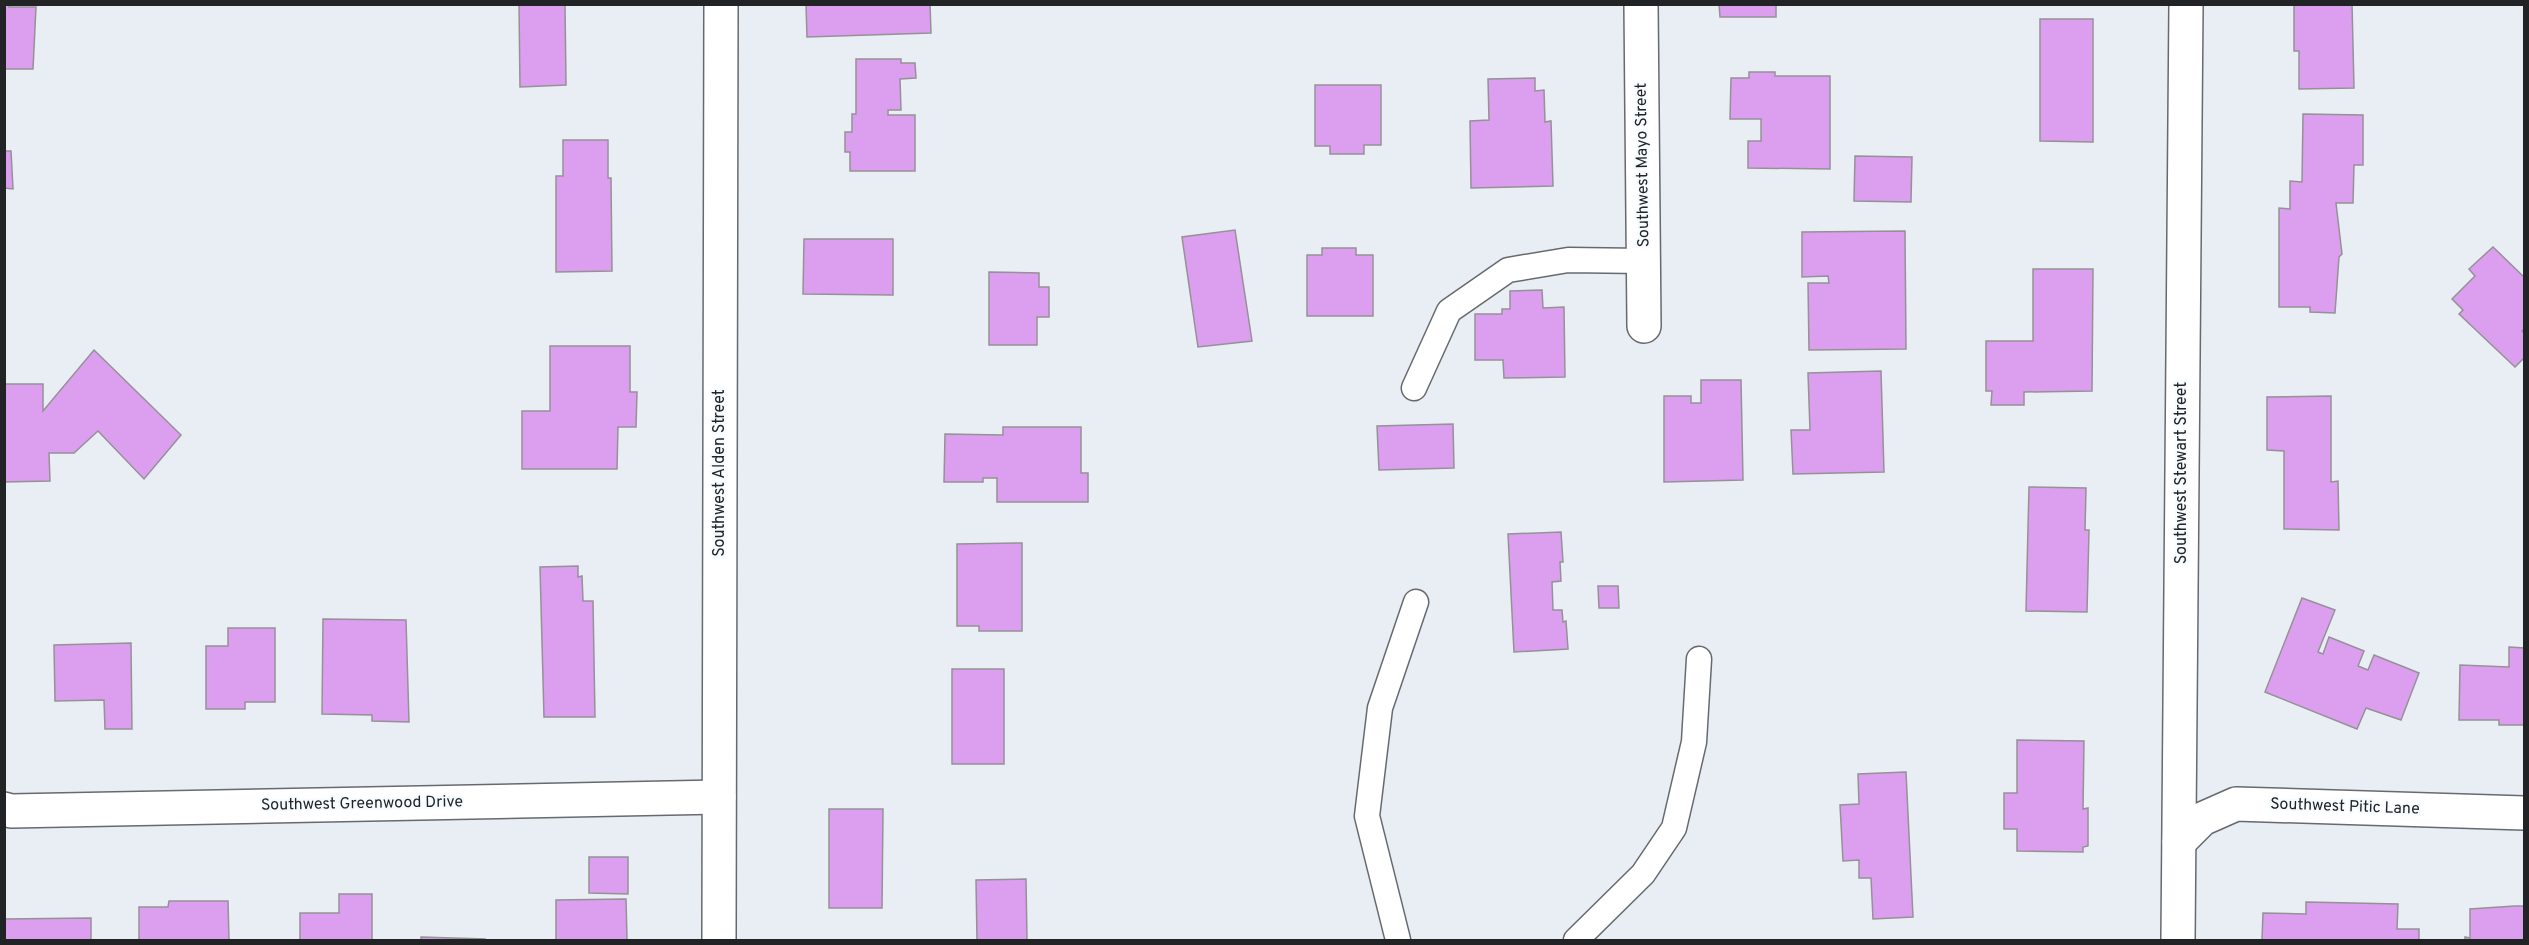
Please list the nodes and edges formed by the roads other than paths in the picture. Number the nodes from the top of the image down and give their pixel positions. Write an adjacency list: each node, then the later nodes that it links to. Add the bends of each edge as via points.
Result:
1 (721, 4): 9 (street, Southwest Alden Street)
2 (1641, 4): 4 (street, Southwest Mayo Street)
3 (2186, 4): 12 (street, Southwest Stewart Street)
4 (1644, 261): 5 (street, Southwest Mayo Street); 6 (lane, via 1568,260 1508,270 1449,311)
5 (1644, 326)
6 (1414, 388)
7 (1416, 602): 14 (lane, via 1380,708 1367,816)
8 (1699, 659): 15 (lane, via 1694,742 1674,828 1643,874)
9 (719, 797): 10 (street, Southwest Greenwood Drive); 13 (street, Southwest Alden Street)
10 (4, 809)
11 (2524, 813): 12 (street, Southwest Pitic Lane, via 2236,804 2202,819)
12 (2179, 842): 16 (street, Southwest Stewart Street)
13 (719, 940)
14 (1398, 940)
15 (1575, 940)
16 (2178, 940)

